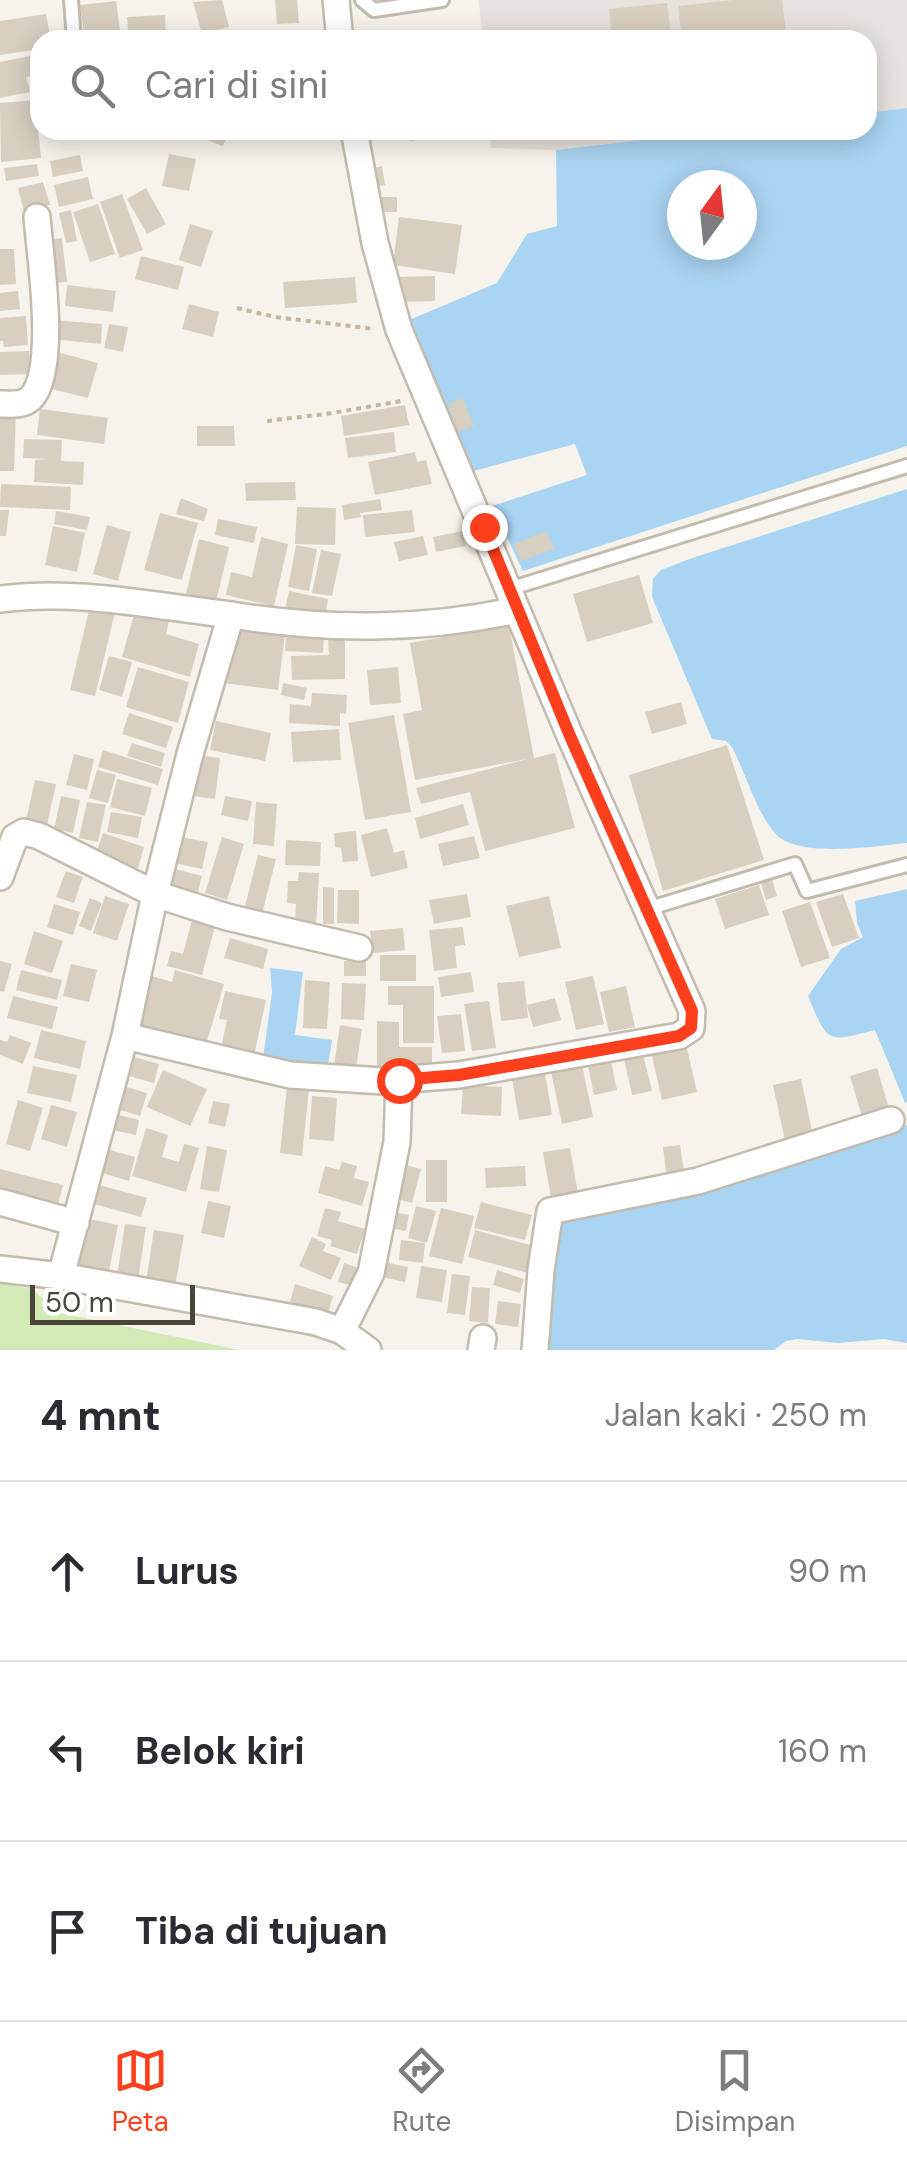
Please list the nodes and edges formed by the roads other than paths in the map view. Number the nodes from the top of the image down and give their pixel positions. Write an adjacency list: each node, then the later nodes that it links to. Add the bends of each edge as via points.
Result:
1 (71, 0): 5 (lane)
2 (336, 0): 6 (street)
3 (362, 0): 4 (lane, via 374,10)
4 (442, 0)
5 (73, 30)
6 (339, 30)
7 (356, 140): 12 (street, via 399,330)
8 (37, 217): 9 (street, via 46,345 40,380 23,404)
9 (0, 404)
10 (907, 466): 12 (lane)
11 (0, 599): 13 (street, via 118,598)
12 (513, 600): 13 (street, via 470,620 370,627); 17 (street)
13 (232, 614): 16 (street)
14 (907, 865): 17 (lane, via 806,891 794,864)
15 (0, 877): 16 (street, via 15,837 24,832)
16 (155, 894): 18 (street); 19 (street)
17 (647, 910): 20 (street, via 692,1011 686,1033)
18 (359, 948)
19 (125, 1036): 20 (street, via 290,1074); 23 (street)
20 (399, 1080): 26 (street, via 397,1142 370,1273)
21 (891, 1120): 28 (street, via 698,1180 550,1211)
22 (0, 1202): 23 (street)
23 (76, 1224): 25 (street)
24 (0, 1268): 25 (street)
25 (61, 1276): 26 (street)
26 (342, 1331): 27 (street)
27 (368, 1350)
28 (535, 1350)

